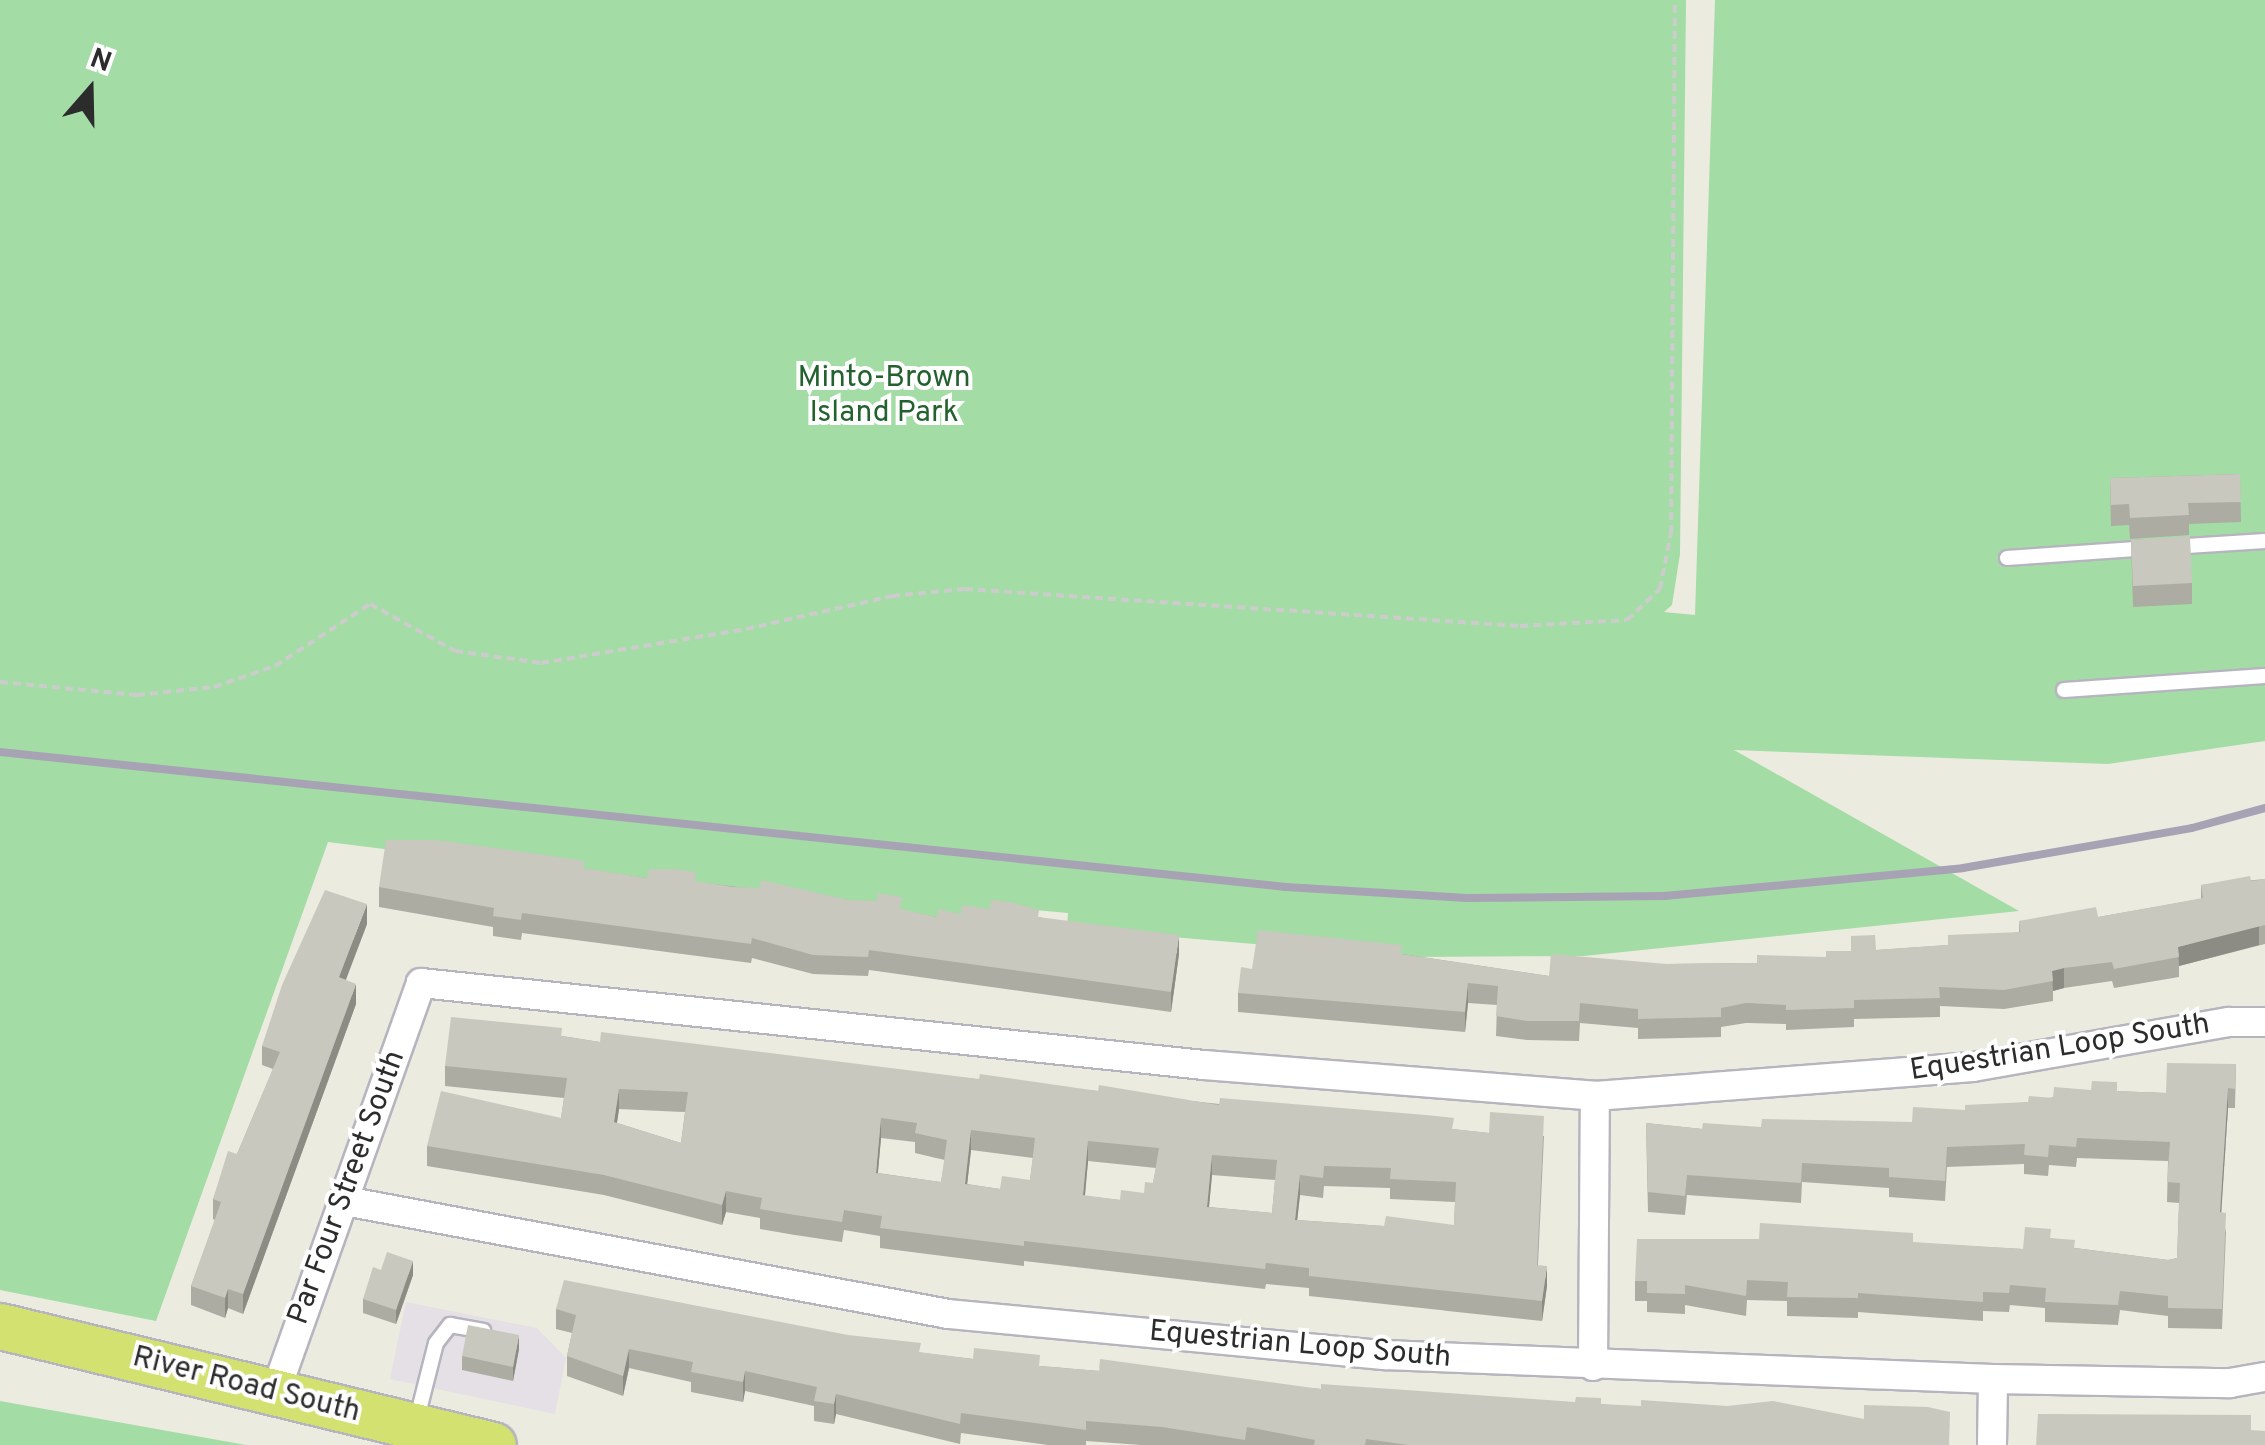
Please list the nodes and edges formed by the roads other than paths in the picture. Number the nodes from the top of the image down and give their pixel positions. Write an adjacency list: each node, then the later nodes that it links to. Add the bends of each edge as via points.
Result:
1 (2265, 540): 2 (lane)
2 (2007, 558)
3 (2265, 676): 4 (lane)
4 (2064, 690)
5 (421, 983): 7 (street, Equestrian Loop South, via 1204,1066); 8 (street, Par Four Street South)
6 (2265, 1022): 7 (street, Equestrian Loop South, via 2229,1022 1973,1067)
7 (1595, 1096): 11 (street)
8 (344, 1202): 11 (street, Equestrian Loop South, via 948,1314 1385,1356); 14 (street, Par Four Street South)
9 (0, 1326): 14 (main road, River Road South)
10 (501, 1334): 15 (lane, via 450,1324 436,1343)
11 (1593, 1366): 13 (street, Equestrian Loop South)
12 (2265, 1377): 13 (street, Equestrian Loop South)
13 (1993, 1379): 17 (street)
14 (275, 1393): 15 (main road, River Road South)
15 (414, 1428): 16 (main road, River Road South)
16 (492, 1445)
17 (1992, 1445)

